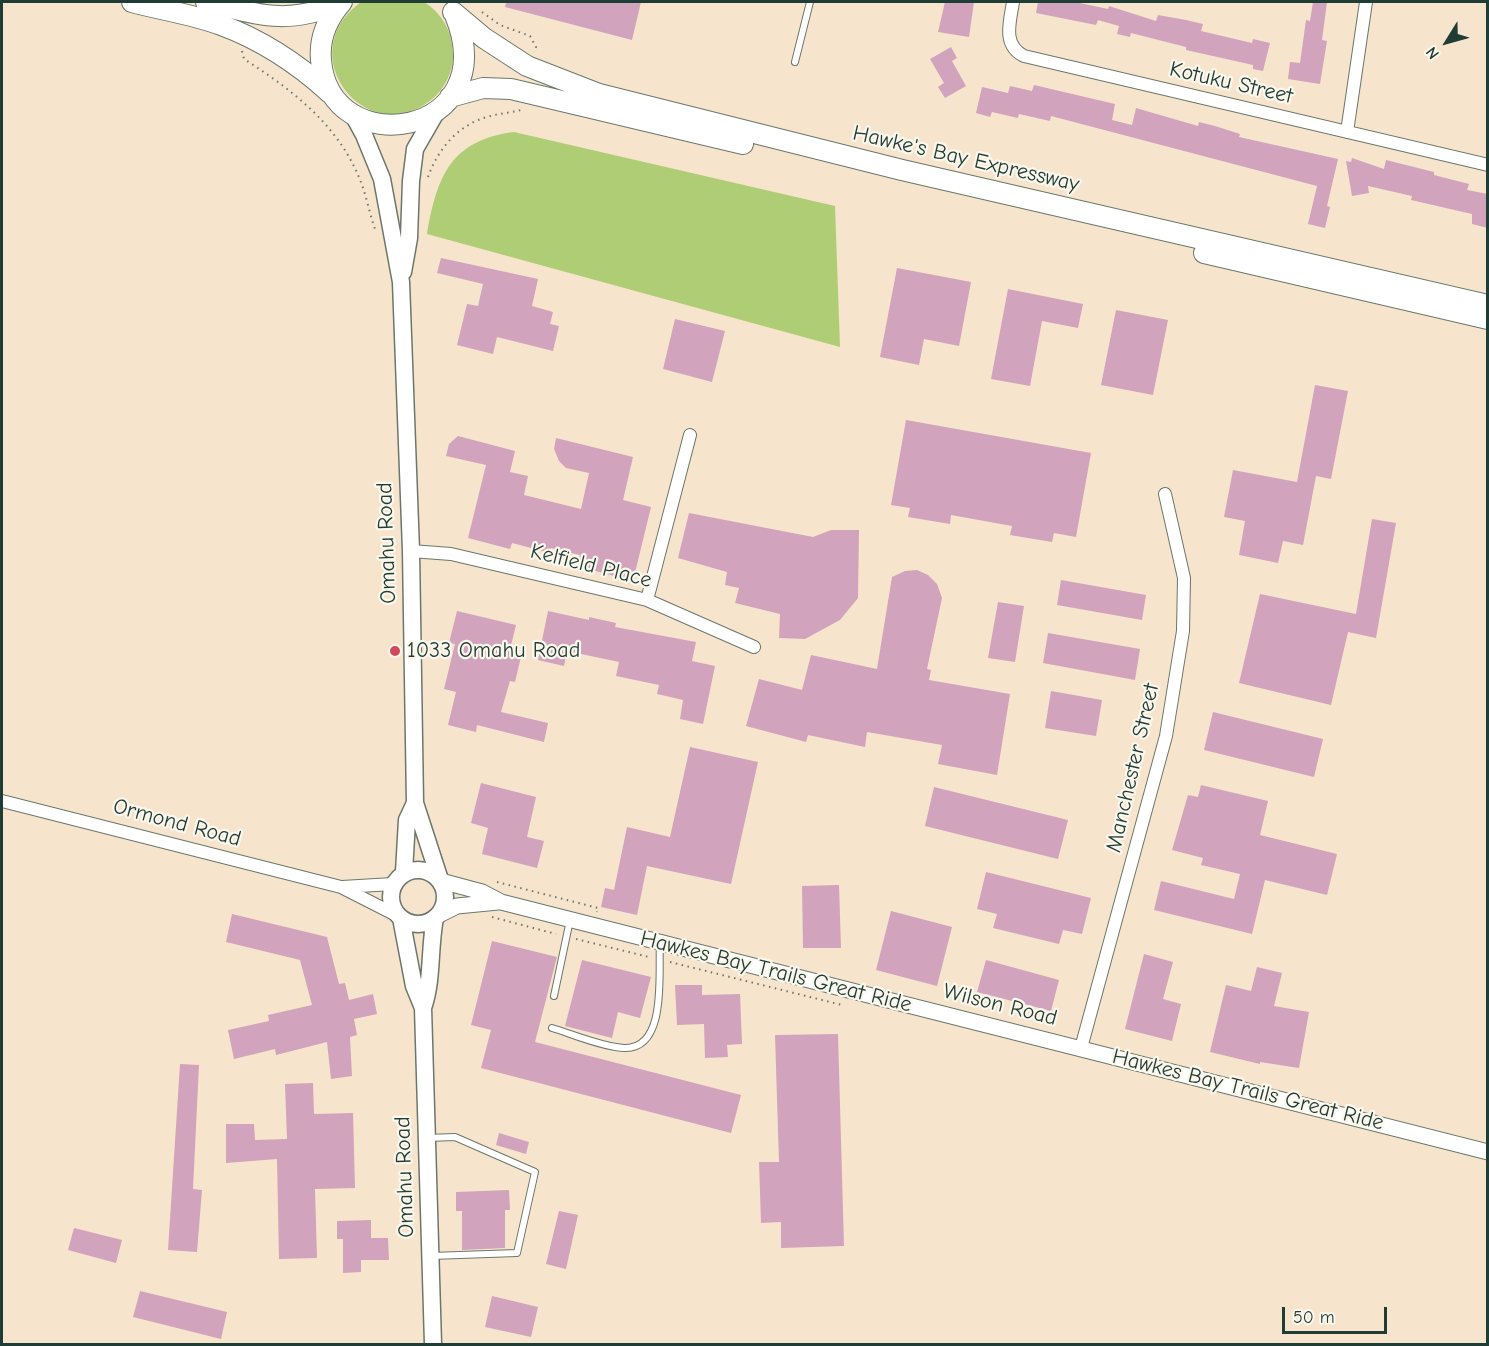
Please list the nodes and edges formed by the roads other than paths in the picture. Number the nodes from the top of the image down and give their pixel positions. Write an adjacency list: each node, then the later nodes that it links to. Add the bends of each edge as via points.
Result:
1 (132, 2): 9 (highway, via 185,14 249,37 291,61)
2 (206, 2): 6 (highway, via 282,17 313,14)
3 (810, 2): 8 (lane)
4 (1013, 2): 12 (street, Kotuku Street, via 1009,37 1012,46 1024,56)
5 (1366, 2): 12 (street)
6 (341, 3): 9 (highway, via 330,17 320,49 326,81)
7 (449, 7): 10 (highway, via 464,36 465,60 463,73); 15 (highway, Hawke's Bay Expressway, via 484,38 527,66 599,94 902,170)
8 (795, 62)
9 (335, 98): 11 (highway)
10 (444, 103): 11 (highway, Hawke's Bay Expressway, via 411,123 398,126 375,123); 14 (main road, Omahu Road, via 415,149 409,238); 16 (highway, Hawke's Bay Expressway, via 490,88 529,93)
11 (352, 113): 14 (main road, Omahu Road, via 382,179)
12 (1347, 132): 13 (street, Kotuku Street)
13 (1488, 165)
14 (401, 282): 19 (main road, Omahu Road)
15 (1488, 305)
16 (1488, 320)
17 (690, 435): 20 (street)
18 (1165, 494): 35 (street, Manchester Street, via 1184,578 1183,631 1166,736)
19 (411, 551): 20 (street, Kelfield Place, via 451,554); 23 (main road, Omahu Road)
20 (647, 600): 21 (street, Kelfield Place)
21 (754, 647)
22 (2, 801): 26 (street, Ormond Road)
23 (414, 803): 24 (main road, Omahu Road, via 407,820); 25 (main road, Omahu Road)
24 (399, 878): 25 (main road, via 412,870 428,871); 26 (street, Ormond Road); 28 (main road, via 391,900)
25 (441, 881): 27 (street, Wilson Road, via 482,892); 29 (main road, via 445,903)
26 (341, 887): 28 (street, Ormond Road)
27 (501, 902): 29 (street, Wilson Road, via 457,906); 30 (street, Wilson Road)
28 (399, 917): 29 (main road, via 418,924); 33 (main road, Omahu Road, via 414,986)
29 (436, 917): 33 (main road, Omahu Road, via 430,945 430,987)
30 (571, 920): 31 (street, Wilson Road); 32 (lane)
31 (660, 942): 34 (lane, via 655,1024 647,1038 625,1048); 35 (street, Wilson Road)
32 (554, 996)
33 (423, 1008): 36 (main road, Omahu Road)
34 (552, 1028)
35 (1081, 1048): 37 (street, Wilson Road)
36 (427, 1138): 38 (main road, Omahu Road); 38 (lane, via 455,1137 535,1172 517,1254)
37 (1488, 1152)
38 (430, 1257): 39 (main road, Omahu Road)
39 (433, 1344)

